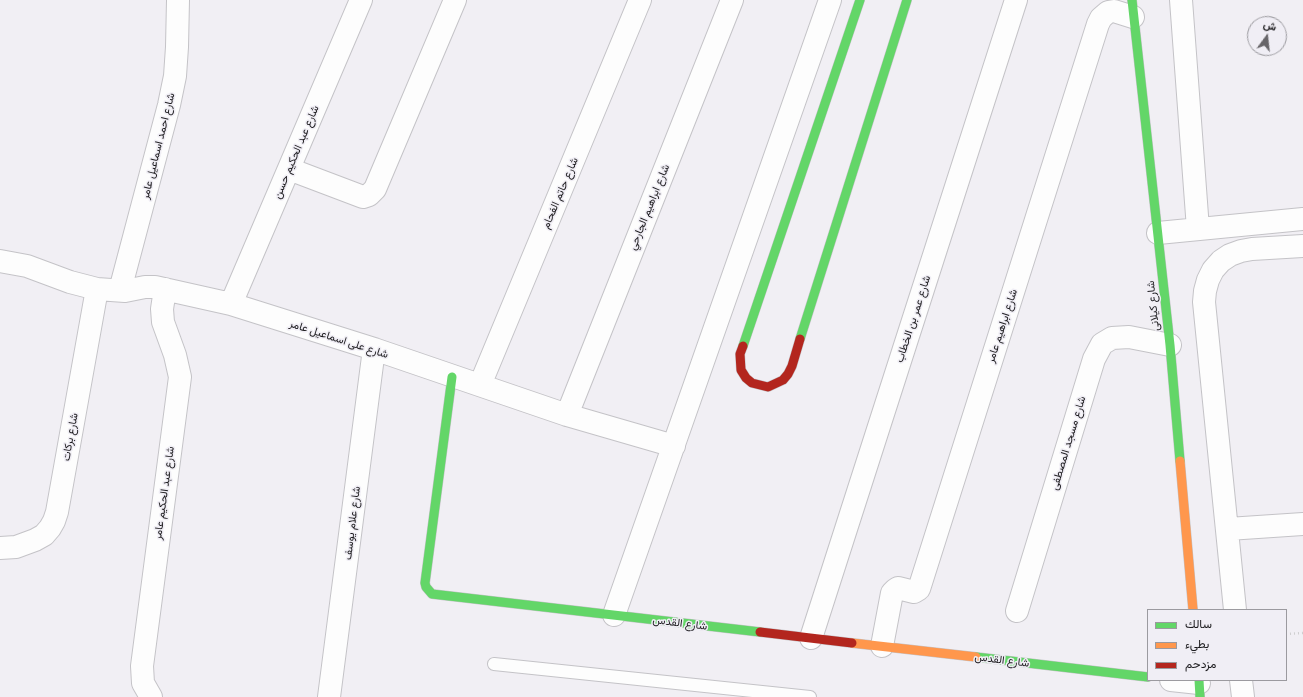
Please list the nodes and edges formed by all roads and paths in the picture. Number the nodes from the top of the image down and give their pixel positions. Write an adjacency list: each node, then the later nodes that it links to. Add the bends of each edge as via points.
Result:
1 (178, 0): 20 (street, شارع احمد اسماعيل عامر, via 175,76)
2 (361, 0): 12 (street, شارع عبد الحكيم حسن)
3 (455, 0): 12 (street, via 375,189 370,195 363,197)
4 (640, 0): 25 (street, شارع حاتم الفحام)
5 (732, 0): 26 (street, شارع ابراهيم الجارحي)
6 (830, 0): 27 (street)
7 (860, 0): 8 (street, via 740,354 746,378 760,386 776,384 783,380 792,366)
8 (907, 0)
9 (1016, 0): 37 (street, شارع عمر بن الخطاب)
10 (1181, 0): 14 (street)
11 (1133, 8): 15 (street, شارع كيلانى); 38 (street, شارع ابراهيم عامر, via 1108,12 1098,24 919,589 914,592 898,588 892,593)
12 (289, 169): 21 (street, شارع عبد الحكيم حسن)
13 (1303, 219): 14 (street)
14 (1198, 229): 15 (street)
15 (1158, 233): 22 (street, شارع كيلانى)
16 (1303, 246): 29 (street, via 1252,249 1230,255 1213,270 1206,286 1204,302)
17 (0, 261): 18 (street, شارع على اسماعيل عامر, via 27,266)
18 (97, 289): 20 (street, شارع على اسماعيل عامر); 30 (street, شارع بركات, via 54,521 44,535 35,540 16,547)
19 (165, 289): 20 (street, شارع على اسماعيل عامر, via 145,286); 21 (street, شارع على اسماعيل عامر); 44 (street, شارع عبد الحكيم عامر, via 163,322 180,377 142,666 143,683)
20 (120, 290)
21 (231, 304): 23 (street, شارع على اسماعيل عامر)
22 (1170, 345): 31 (street, شارع كيلانى); 33 (street, شارع مسجد المصطفى, via 1129,337 1112,338 1102,344 1094,359)
23 (374, 350): 24 (street, شارع على اسماعيل عامر); 45 (street, شارع علام يوسف)
24 (452, 376): 25 (street, شارع على اسماعيل عامر); 34 (street, شارع القدس, via 426,587 436,595)
25 (480, 385): 26 (street, شارع على اسماعيل عامر)
26 (567, 415): 27 (street, شارع على اسماعيل عامر)
27 (674, 446): 34 (street)
28 (1303, 524): 29 (street)
29 (1228, 529): 32 (street)
30 (0, 548)
31 (1193, 609)
32 (1235, 609)
33 (1017, 611)
34 (614, 615): 37 (street, شارع القدس)
35 (1303, 633): 36 (path)
36 (1287, 634)
37 (811, 638): 38 (street, شارع القدس)
38 (882, 646): 40 (street, شارع القدس)
39 (494, 664): 46 (lane)
40 (1147, 677)
41 (1175, 681): 43 (street)
42 (1241, 681): 47 (street)
43 (1199, 687)
44 (151, 697)
45 (329, 697)
46 (810, 697)
47 (1243, 697)

